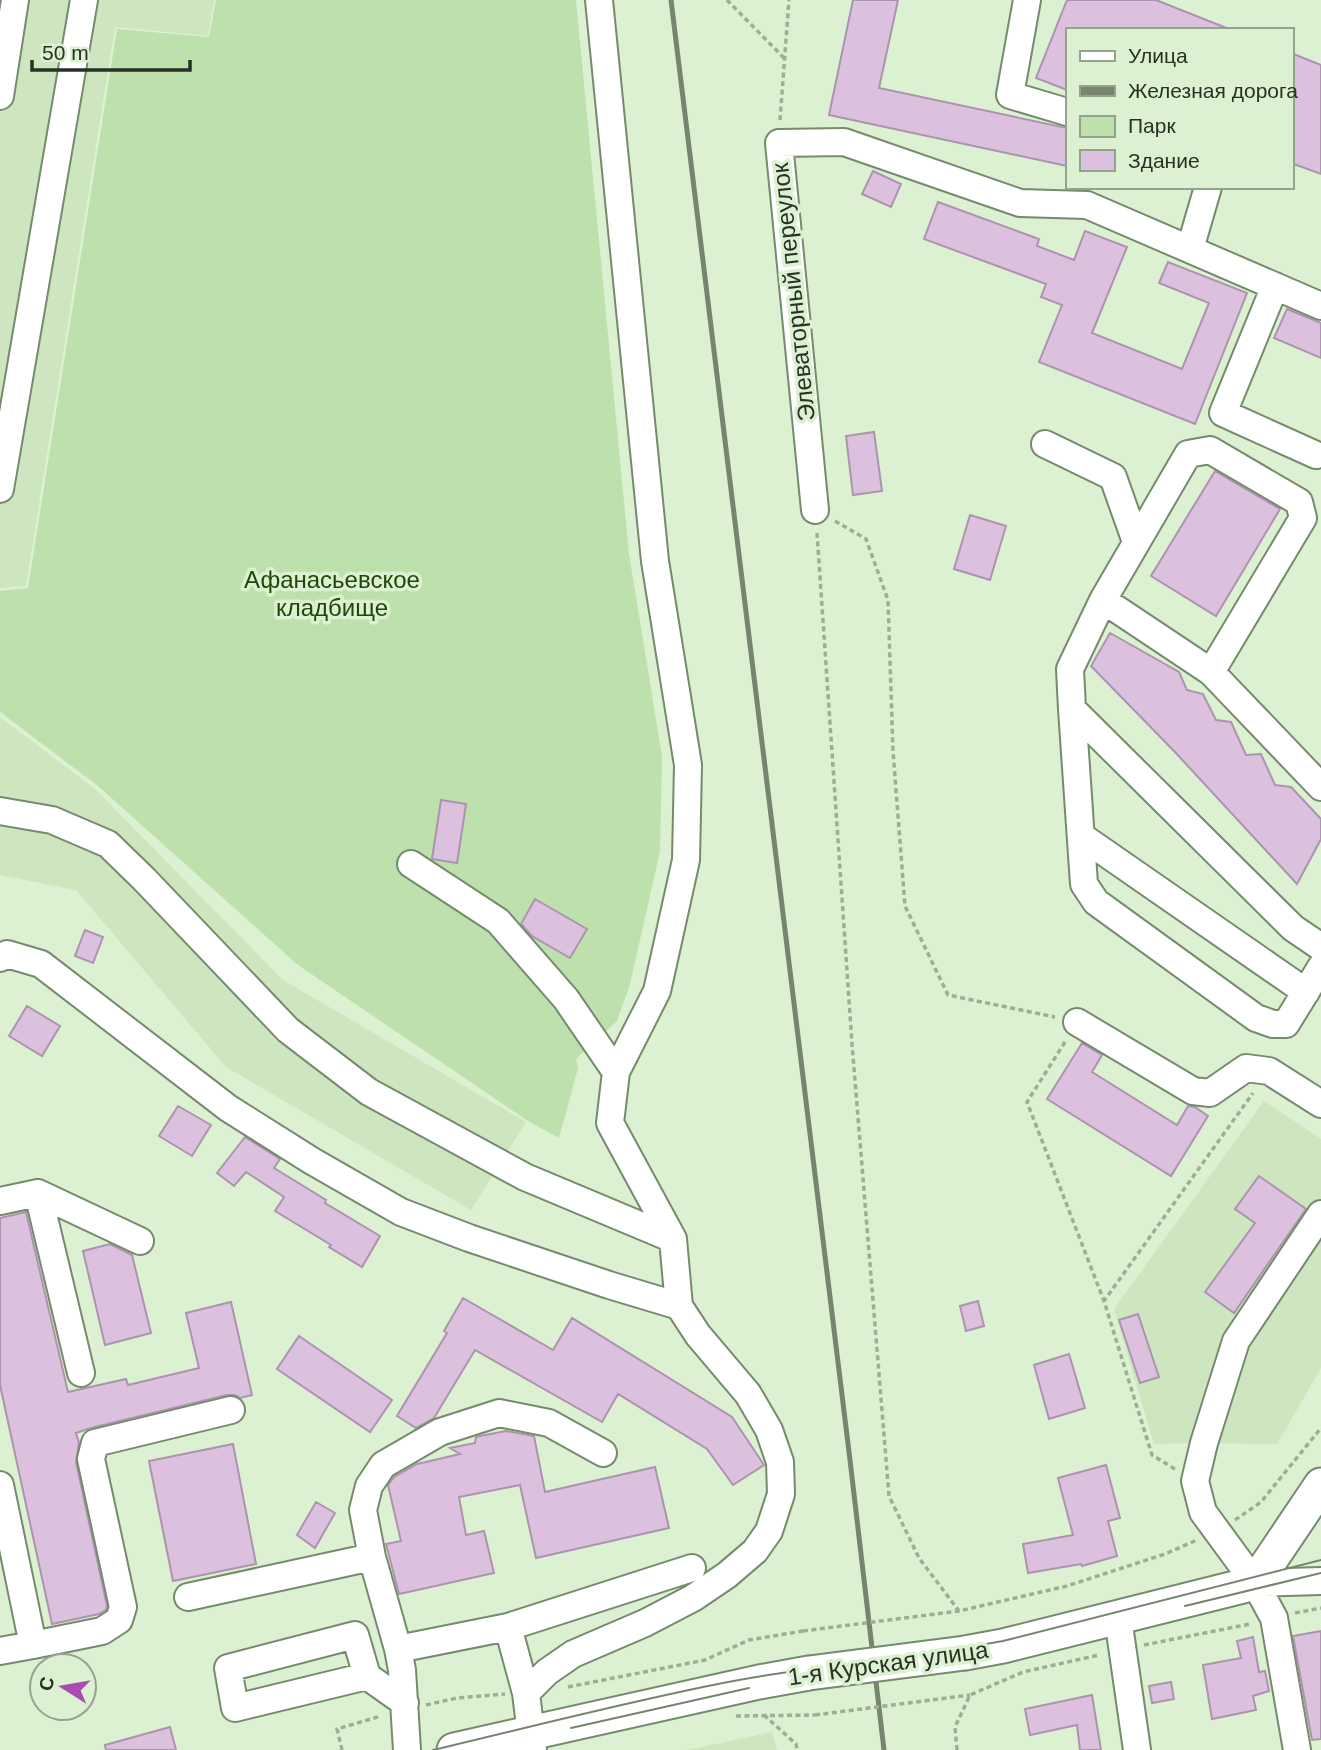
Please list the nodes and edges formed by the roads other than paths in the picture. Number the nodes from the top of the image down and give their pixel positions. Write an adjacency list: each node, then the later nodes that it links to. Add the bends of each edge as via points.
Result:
1 (15, 0): 5 (street)
2 (84, 0): 13 (street)
3 (599, 0): 28 (street, via 655,561 688,765 686,860 657,991)
4 (1027, 0): 6 (street, via 1010,95)
5 (0, 96)
6 (1066, 111)
7 (1207, 189): 8 (street)
8 (1190, 249): 9 (street, Элеваторный переулок); 14 (street, Элеваторный переулок, via 1087,205 1020,203 844,142 779,143)
9 (1275, 286): 10 (street, Элеваторный переулок); 12 (street, via 1223,413)
10 (1321, 306)
11 (1045, 444): 15 (street, via 1113,477)
12 (1316, 455)
13 (0, 489)
14 (815, 510)
15 (1136, 542): 16 (street); 17 (street, via 1188,454 1210,450 1298,502 1303,518)
16 (1103, 600): 17 (street); 18 (street, via 1070,669)
17 (1211, 672): 19 (street)
18 (1072, 709): 21 (street); 23 (street, via 1293,928)
19 (1321, 786)
20 (0, 811): 33 (street, via 52,820 108,844 288,1030 369,1092 525,1177)
21 (1081, 836): 26 (street); 26 (street, via 1083,884 1096,902 1256,1018 1286,1024)
22 (411, 864): 28 (street, via 498,921 566,999)
23 (1321, 947)
24 (0, 958): 35 (street, via 7,954 41,964 228,1108 401,1212)
25 (1321, 967): 26 (street)
26 (1306, 992)
27 (1077, 1022): 29 (street, via 1193,1091 1210,1093 1247,1068 1269,1071)
28 (616, 1072): 33 (street, via 610,1123)
29 (1321, 1104)
30 (38, 1193): 31 (street); 34 (street); 36 (street)
31 (0, 1201)
32 (1321, 1214): 44 (street, via 1236,1341 1195,1481 1203,1512)
33 (673, 1239): 35 (street)
34 (140, 1241)
35 (679, 1306): 52 (street, via 748,1394 769,1430 780,1462 781,1483 769,1531 755,1551 693,1598 573,1654)
36 (80, 1373)
37 (231, 1409): 48 (street, via 95,1443 91,1460 123,1607 119,1619 102,1631)
38 (603, 1453): 41 (street, via 549,1423 499,1413 440,1432 383,1465 369,1486 363,1510)
39 (0, 1485): 48 (street)
40 (1321, 1485): 44 (main road)
41 (372, 1557): 45 (street); 49 (street)
42 (692, 1568): 47 (street)
43 (1321, 1581): 44 (street, 1-я Курская улица)
44 (1255, 1583): 46 (main road, 1-я Курская улица); 58 (street, via 1274,1618)
45 (188, 1597)
46 (1118, 1618): 54 (main road, 1-я Курская улица, bridge, via 965,1653 759,1682); 57 (street)
47 (508, 1626): 49 (street); 52 (street)
48 (33, 1645): 50 (street)
49 (398, 1649): 53 (street)
50 (0, 1651)
51 (367, 1676): 51 (street, via 235,1708 228,1668 355,1635); 53 (street)
52 (526, 1693): 54 (street)
53 (405, 1703): 55 (street)
54 (532, 1741): 56 (main road, 1-я Курская улица)
55 (408, 1750)
56 (454, 1750)
57 (1137, 1750)
58 (1297, 1750)

